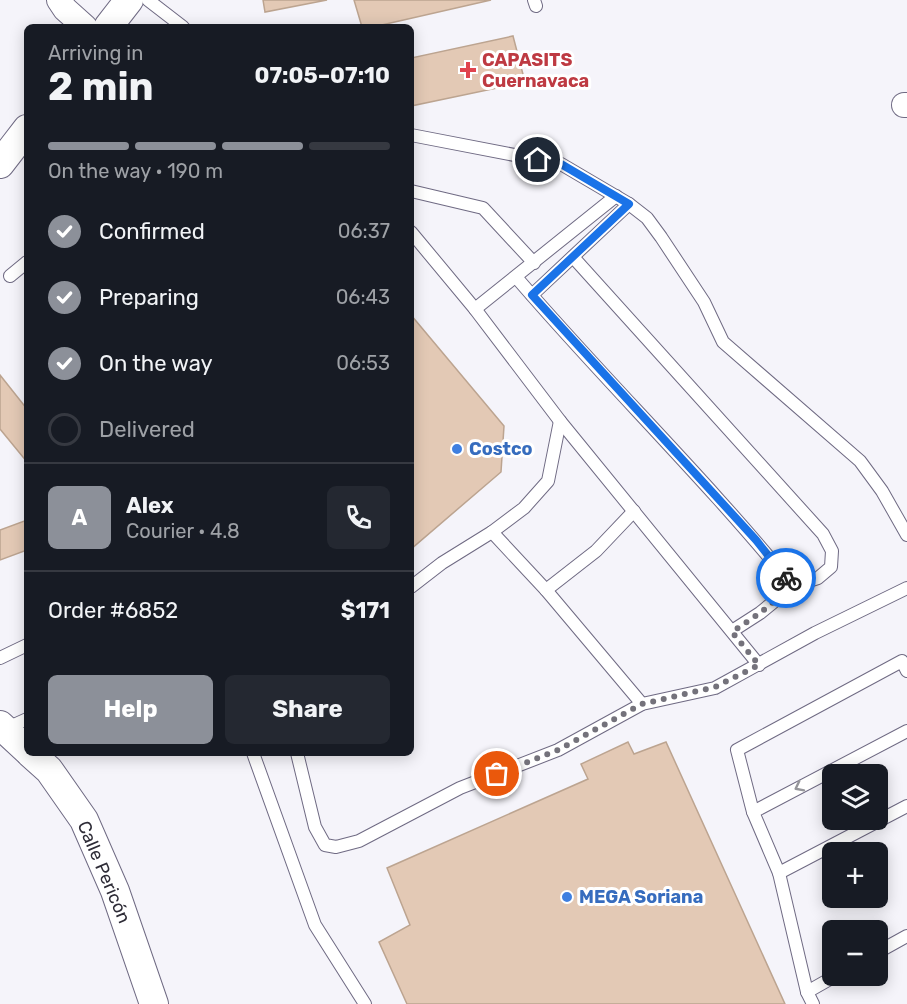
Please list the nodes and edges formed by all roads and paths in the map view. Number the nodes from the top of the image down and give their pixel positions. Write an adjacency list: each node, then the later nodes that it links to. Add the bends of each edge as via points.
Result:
1 (59, 0): 4 (street)
2 (129, 0): 5 (street)
3 (148, 0): 6 (lane)
4 (82, 24)
5 (110, 24)
6 (179, 24)
7 (24, 133): 9 (street)
8 (414, 136): 11 (lane, via 561,164)
9 (0, 164)
10 (414, 192): 15 (lane, via 483,208)
11 (616, 196): 12 (lane); 15 (lane)
12 (629, 204): 14 (lane); 24 (lane, via 661,237 704,302 723,342 860,461)
13 (414, 236): 20 (lane)
14 (573, 257): 19 (lane); 26 (lane, via 823,534 832,551 831,567 818,578)
15 (534, 263): 18 (lane)
16 (24, 264): 17 (lane)
17 (10, 276)
18 (516, 277): 19 (lane); 20 (lane)
19 (532, 295): 26 (lane, via 756,540)
20 (475, 309): 21 (lane)
21 (560, 421): 22 (lane); 23 (lane, via 548,481 524,508)
22 (634, 511): 28 (lane, via 596,551); 29 (lane)
23 (492, 532): 25 (lane); 28 (lane)
24 (907, 535)
25 (414, 585)
26 (793, 586): 29 (lane)
27 (907, 588): 32 (lane)
28 (546, 590): 34 (lane)
29 (732, 632): 32 (lane)
30 (24, 646): 31 (lane)
31 (0, 658)
32 (759, 665): 34 (lane, via 715,687)
33 (907, 671): 42 (lane, via 902,661 737,750)
34 (642, 704): 40 (lane, via 558,750 460,788 359,842 336,848 325,845 315,827)
35 (10, 724): 37 (street, Calle Pericón)
36 (907, 731): 42 (lane, one-way to 42)
37 (24, 746)
38 (33, 756): 48 (street, Calle Pericón, via 49,770 84,820 115,891)
39 (254, 756): 49 (lane, via 315,925)
40 (298, 756)
41 (907, 806): 43 (lane)
42 (753, 812): 43 (lane)
43 (779, 873): 47 (lane)
44 (907, 936): 45 (lane)
45 (888, 946)
46 (822, 984): 47 (lane)
47 (807, 992): 50 (lane)
48 (154, 1004)
49 (365, 1004)
50 (813, 1004)

